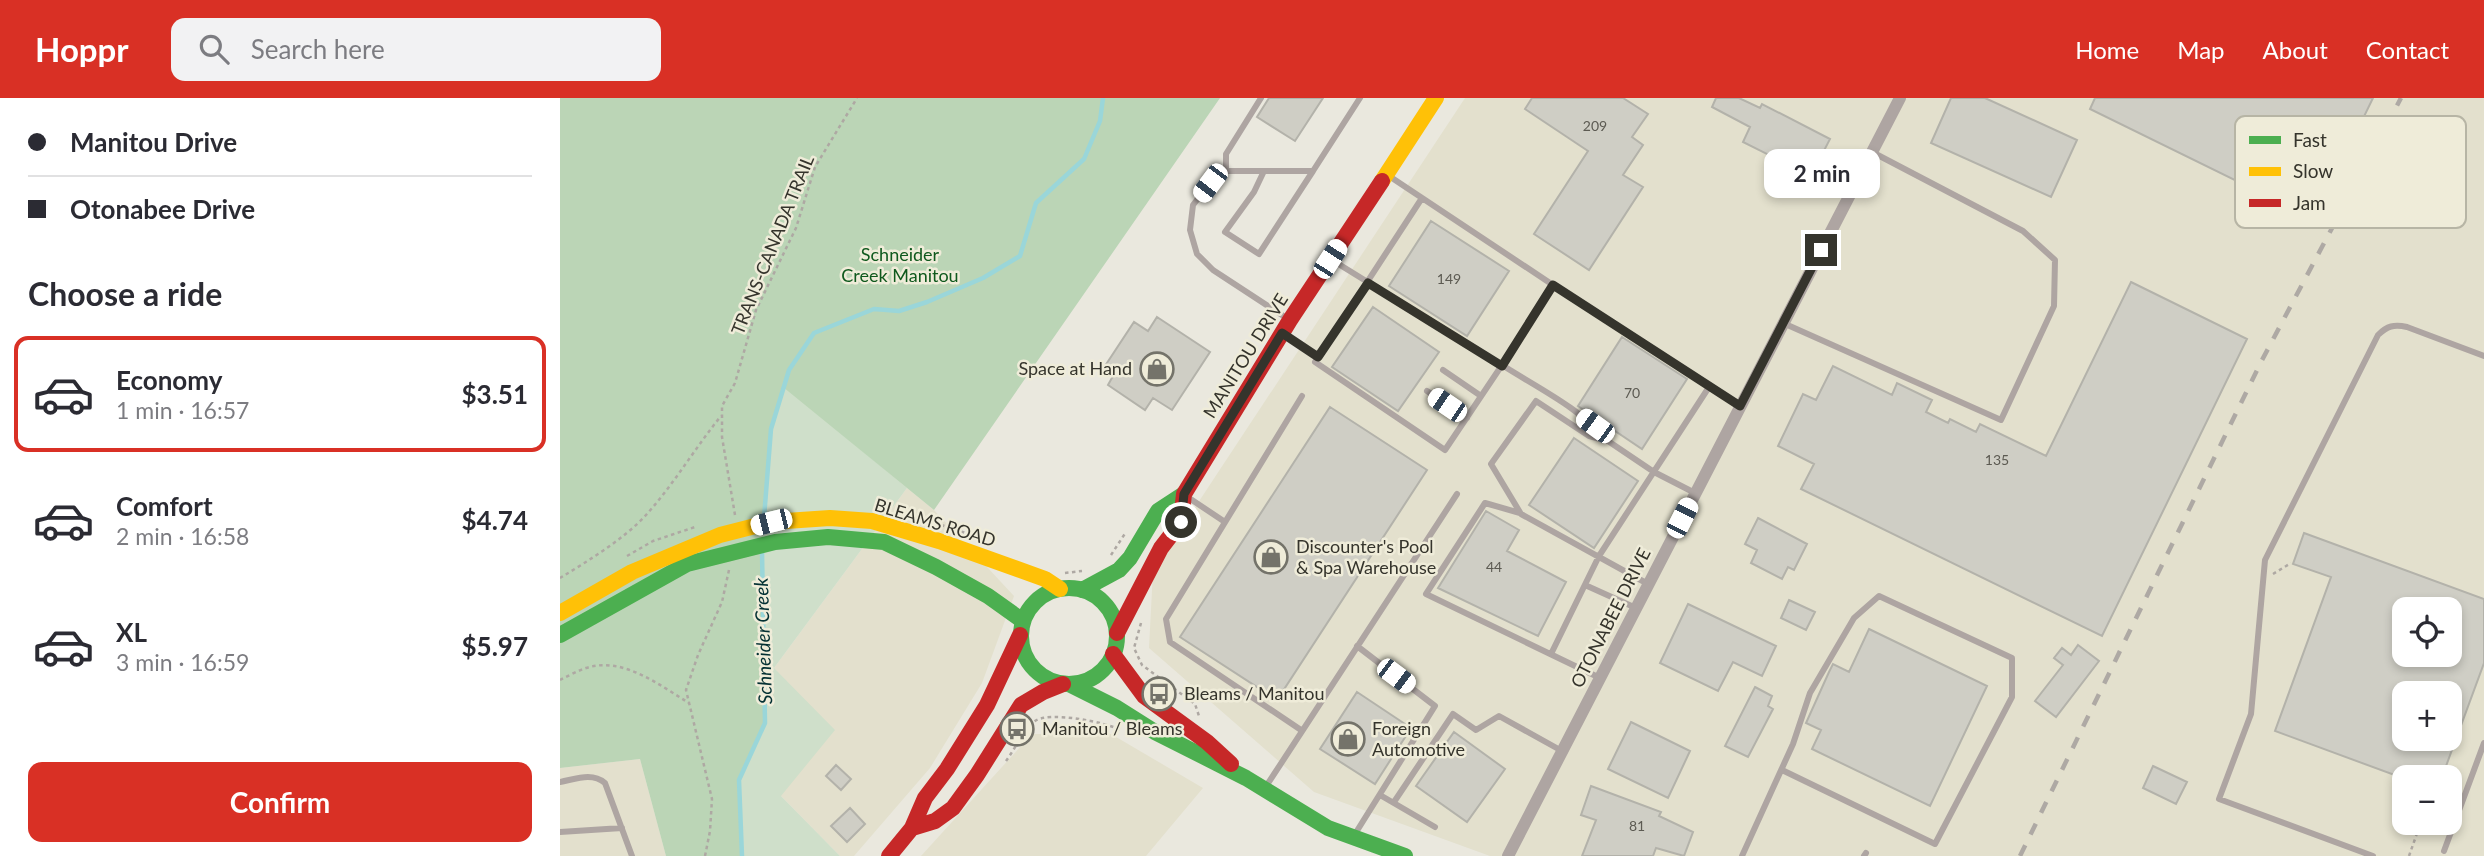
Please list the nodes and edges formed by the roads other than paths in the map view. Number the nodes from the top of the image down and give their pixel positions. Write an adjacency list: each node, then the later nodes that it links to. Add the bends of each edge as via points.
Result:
1 (1262, 98): 6 (lane, via 1226,154)
2 (1360, 98): 8 (lane)
3 (1436, 98): 9 (main road, MANITOU DRIVE)
4 (1900, 98): 5 (street, OTONABEE DRIVE)
5 (1872, 152): 14 (street, OTONABEE DRIVE); 14 (lane, via 2024,231 2055,261 2054,306 2001,420)
6 (1226, 171): 7 (lane); 15 (lane, via 1193,205 1190,230 1197,254)
7 (1264, 171): 8 (lane); 8 (lane, via 1225,232 1259,254)
8 (1313, 171)
9 (1386, 174): 10 (lane); 11 (main road, MANITOU DRIVE)
10 (1422, 198): 12 (lane); 13 (lane)
11 (1330, 259): 12 (lane); 15 (main road, MANITOU DRIVE)
12 (1368, 283): 17 (lane); 18 (lane)
13 (1553, 285): 18 (lane); 20 (lane)
14 (1783, 323): 24 (street, OTONABEE DRIVE)
15 (1286, 327): 17 (lane); 28 (main road, MANITOU DRIVE)
16 (2484, 356): 68 (lane, via 2396,325 2378,335 2265,560 2250,713 2219,799)
17 (1318, 357): 25 (lane, via 1315,362 1445,450)
18 (1502, 366): 23 (lane); 26 (lane, via 1574,411)
19 (1443, 370): 23 (lane)
20 (1709, 387): 24 (lane); 27 (lane)
21 (1427, 391): 25 (lane)
22 (1302, 396): 32 (lane)
23 (1482, 396): 25 (lane)
24 (1740, 406): 30 (street, OTONABEE DRIVE)
25 (1467, 418)
26 (1608, 441): 27 (lane); 31 (lane, via 1589,436 1536,401 1491,464)
27 (1654, 472): 30 (lane); 33 (lane)
28 (1184, 494): 32 (lane); 37 (main road, MANITOU DRIVE, via 1158,510 1119,570); 41 (main road, MANITOU DRIVE, via 1181,522 1161,548)
29 (1457, 494): 43 (lane)
30 (1695, 494): 35 (street, OTONABEE DRIVE)
31 (1521, 514): 33 (lane); 45 (lane, via 1485,503 1426,594)
32 (1225, 522): 48 (lane, via 1166,619 1170,642)
33 (1599, 556): 34 (lane); 35 (lane)
34 (1585, 584): 38 (lane); 45 (lane)
35 (1648, 584): 38 (street, OTONABEE DRIVE)
36 (1060, 589): 37 (main road); 39 (main road, BLEAMS ROAD, via 1045,579 939,541 872,521 830,518 771,522 720,535 632,572); 40 (main road, via 1037,600)
37 (1082, 590): 41 (main road, via 1103,603)
38 (1636, 608): 46 (street, OTONABEE DRIVE)
39 (560, 613)
40 (1022, 628): 42 (main road, BLEAMS ROAD, via 988,596 884,542 828,537 775,542 687,564); 47 (main road, via 1023,652 1032,668 1046,679); 59 (main road, via 987,705 925,798)
41 (1117, 633): 44 (main road)
42 (560, 635)
43 (1357, 646): 48 (lane); 55 (lane, via 1435,706)
44 (1113, 654): 47 (main road, via 1096,676); 52 (main road, via 1144,696 1207,742)
45 (1551, 654): 46 (lane)
46 (1600, 678): 50 (street, OTONABEE DRIVE)
47 (1066, 684): 52 (main road); 59 (main road, via 1021,705 953,808 935,821)
48 (1301, 730): 54 (lane)
49 (2484, 743): 62 (lane)
50 (1562, 751): 56 (lane, via 1499,716 1476,730 1453,715); 66 (street, OTONABEE DRIVE)
51 (1782, 770): 51 (lane, via 1810,693 1854,618 1879,596 2012,658 2012,698 1935,844); 67 (lane)
52 (1246, 778): 54 (main road)
53 (560, 782): 58 (lane, via 588,776 606,783)
54 (1264, 790): 61 (main road, via 1328,828)
55 (1380, 794): 56 (lane); 61 (lane)
56 (1394, 802): 57 (lane)
57 (1435, 827)
58 (622, 828): 60 (lane); 63 (lane)
59 (912, 828): 64 (main road)
60 (560, 832)
61 (1354, 837): 65 (main road)
62 (2444, 851)
63 (632, 856)
64 (889, 856)
65 (1405, 856)
66 (1508, 856)
67 (1742, 856)
68 (2373, 856)

